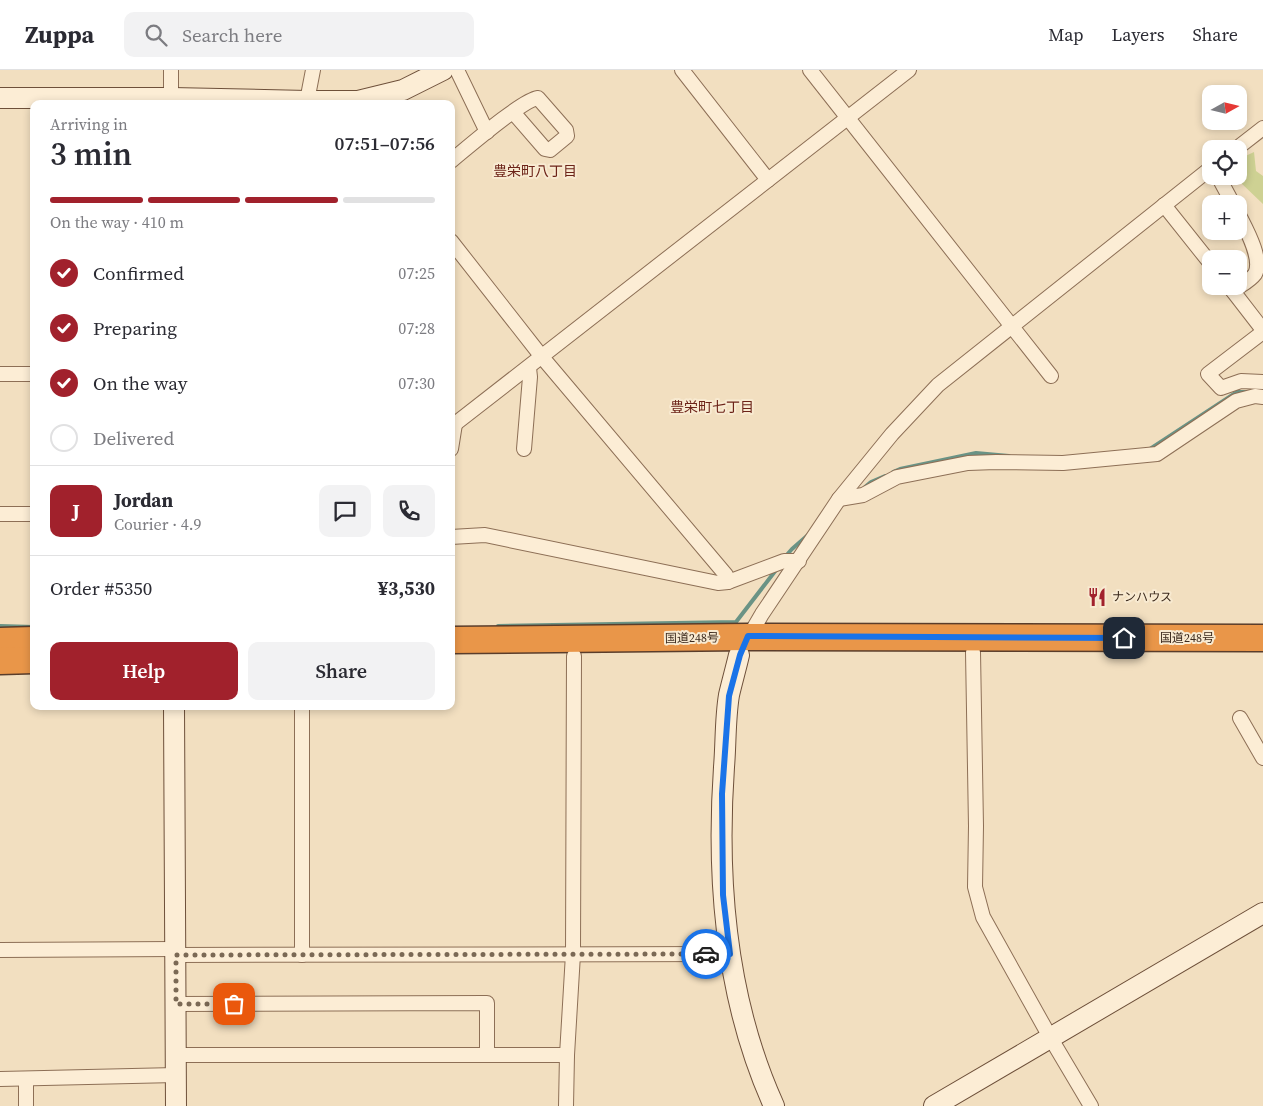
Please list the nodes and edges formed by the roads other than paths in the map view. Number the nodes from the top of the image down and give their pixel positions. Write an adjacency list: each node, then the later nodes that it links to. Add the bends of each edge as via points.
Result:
1 (171, 70): 11 (street)
2 (313, 70): 12 (street)
3 (443, 70): 8 (street)
4 (457, 70): 17 (street)
5 (682, 70): 21 (street)
6 (810, 70): 15 (street)
7 (909, 70): 15 (street)
8 (405, 97): 13 (street)
9 (0, 98): 10 (street)
10 (115, 100)
11 (172, 100)
12 (307, 100)
13 (370, 100)
14 (513, 112): 17 (street)
15 (848, 117): 21 (street); 28 (street)
16 (1263, 128): 18 (street)
17 (487, 132): 19 (street)
18 (1247, 140)
19 (455, 158)
20 (1202, 175): 22 (street)
21 (768, 180): 30 (street)
22 (1164, 205): 25 (street); 28 (street)
23 (1247, 232): 26 (street, via 1258,255 1259,267 1255,275)
24 (455, 246): 30 (street)
25 (1202, 253)
26 (1247, 279)
27 (1236, 295): 29 (street)
28 (1012, 326): 34 (street); 39 (street, via 938,385 892,434)
29 (1263, 331): 35 (street, via 1208,374 1221,388 1241,380)
30 (542, 357): 31 (street); 44 (street, via 726,575)
31 (529, 368): 37 (street); 38 (street)
32 (0, 374): 33 (street)
33 (30, 374)
34 (1051, 376)
35 (1263, 382)
36 (1263, 397): 39 (street, via 1236,401 1157,454 1063,464 968,463 897,477 863,496)
37 (455, 424)
38 (524, 449)
39 (839, 499): 43 (street)
40 (0, 514): 41 (street)
41 (30, 514)
42 (455, 537): 44 (street, via 485,536 718,583)
43 (799, 561): 44 (street, via 784,561); 49 (street)
44 (728, 582)
45 (1263, 638): 49 (highway, 国道248号)
46 (30, 640): 48 (highway)
47 (455, 640): 49 (highway, 国道248号)
48 (0, 641)
49 (744, 646): 50 (highway, 国道248号); 53 (highway, 国道248号); 64 (street, via 729,696 722,794 723,895)
50 (973, 652): 51 (highway, 国道248号); 67 (street, via 974,886 983,917)
51 (1263, 652)
52 (455, 656): 53 (highway, 国道248号)
53 (574, 656): 63 (street)
54 (0, 660): 55 (highway)
55 (30, 660)
56 (174, 710): 62 (street)
57 (302, 710): 65 (street)
58 (1240, 718): 59 (street)
59 (1263, 758)
60 (1263, 913): 67 (street)
61 (0, 950): 62 (street)
62 (176, 952): 65 (street); 66 (street)
63 (573, 954): 64 (street); 65 (street); 70 (street)
64 (730, 954): 77 (street, via 742,1018)
65 (302, 955)
66 (176, 1004): 68 (street); 69 (street, via 487,1004)
67 (1050, 1037): 78 (street); 79 (street)
68 (177, 1055): 69 (street); 71 (street)
69 (487, 1055): 70 (street)
70 (567, 1055): 76 (street)
71 (176, 1075): 73 (street); 75 (street)
72 (0, 1079): 73 (street)
73 (26, 1079): 74 (street)
74 (26, 1106)
75 (176, 1106)
76 (566, 1106)
77 (774, 1106)
78 (934, 1106)
79 (1091, 1106)

